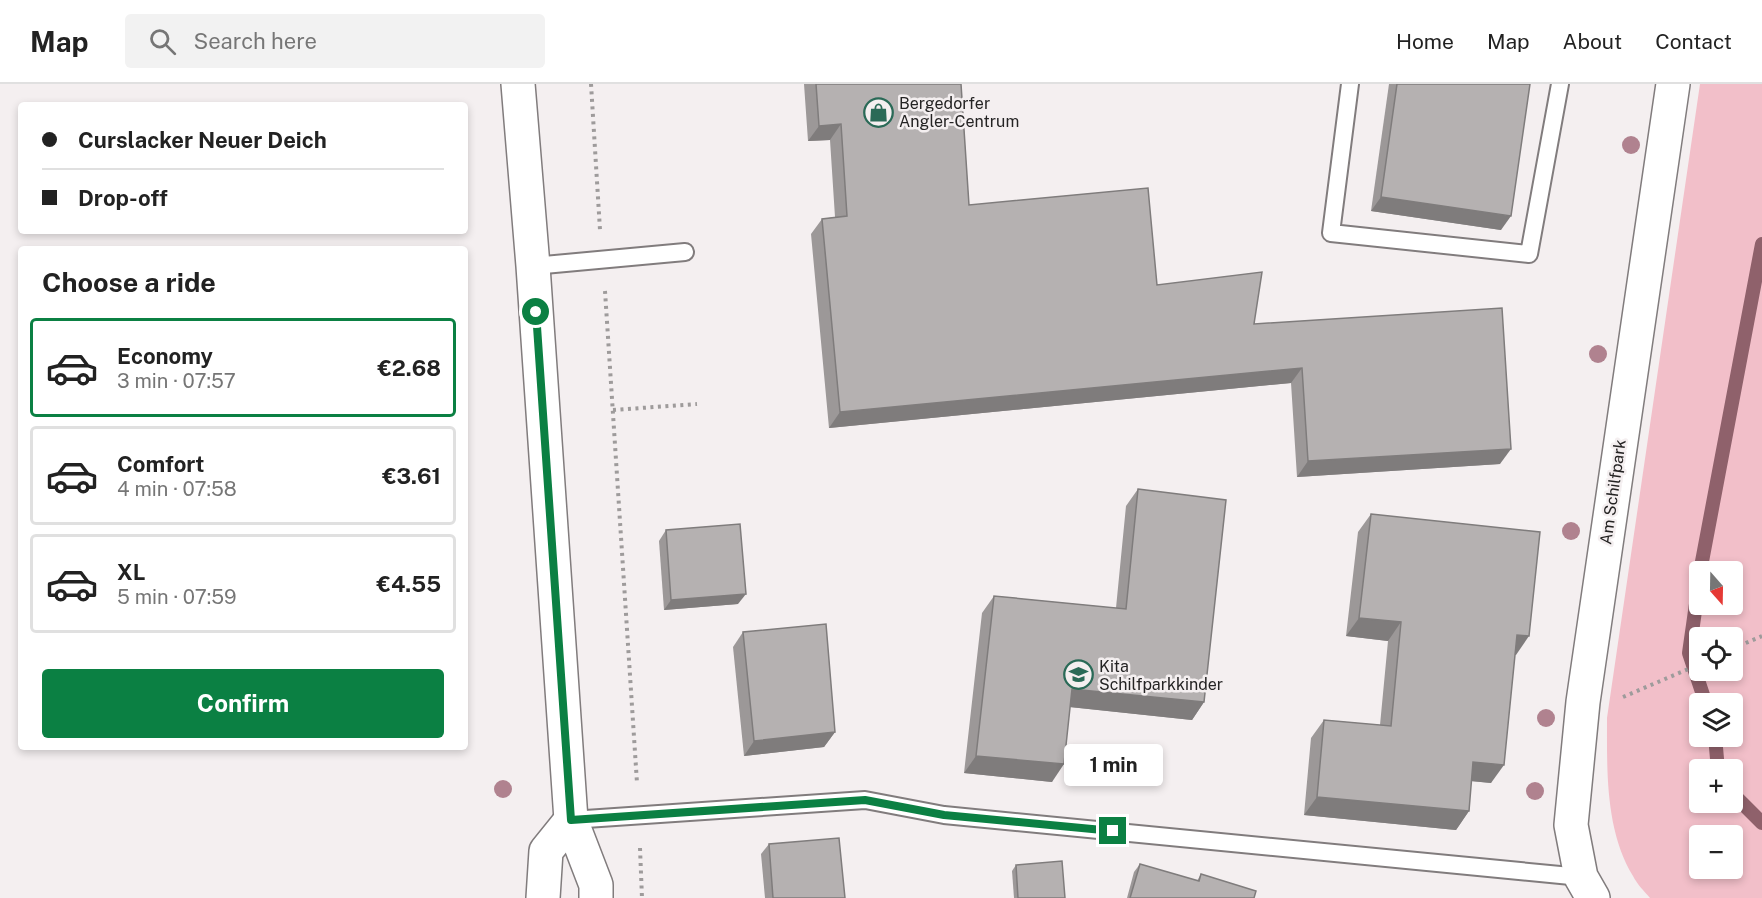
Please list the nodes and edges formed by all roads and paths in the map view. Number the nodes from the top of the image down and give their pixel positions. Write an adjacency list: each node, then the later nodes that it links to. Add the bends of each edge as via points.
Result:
1 (518, 84): 6 (main road)
2 (1350, 84): 3 (lane, via 1331,232 1529,254)
3 (1560, 84)
4 (1672, 84): 14 (main road, Am Schilfpark, via 1583,702 1571,825)
5 (685, 252): 6 (lane)
6 (533, 266): 13 (main road)
7 (697, 404): 12 (path, via 613,410)
8 (1762, 636): 9 (path)
9 (1743, 644)
10 (1689, 669): 11 (path)
11 (1617, 700)
12 (639, 814): 13 (lane); 14 (lane, via 865,800 944,815); 17 (path)
13 (571, 820): 15 (main road, via 546,851); 16 (main road, via 596,885)
14 (1587, 887)
15 (543, 898)
16 (596, 898)
17 (642, 898)

